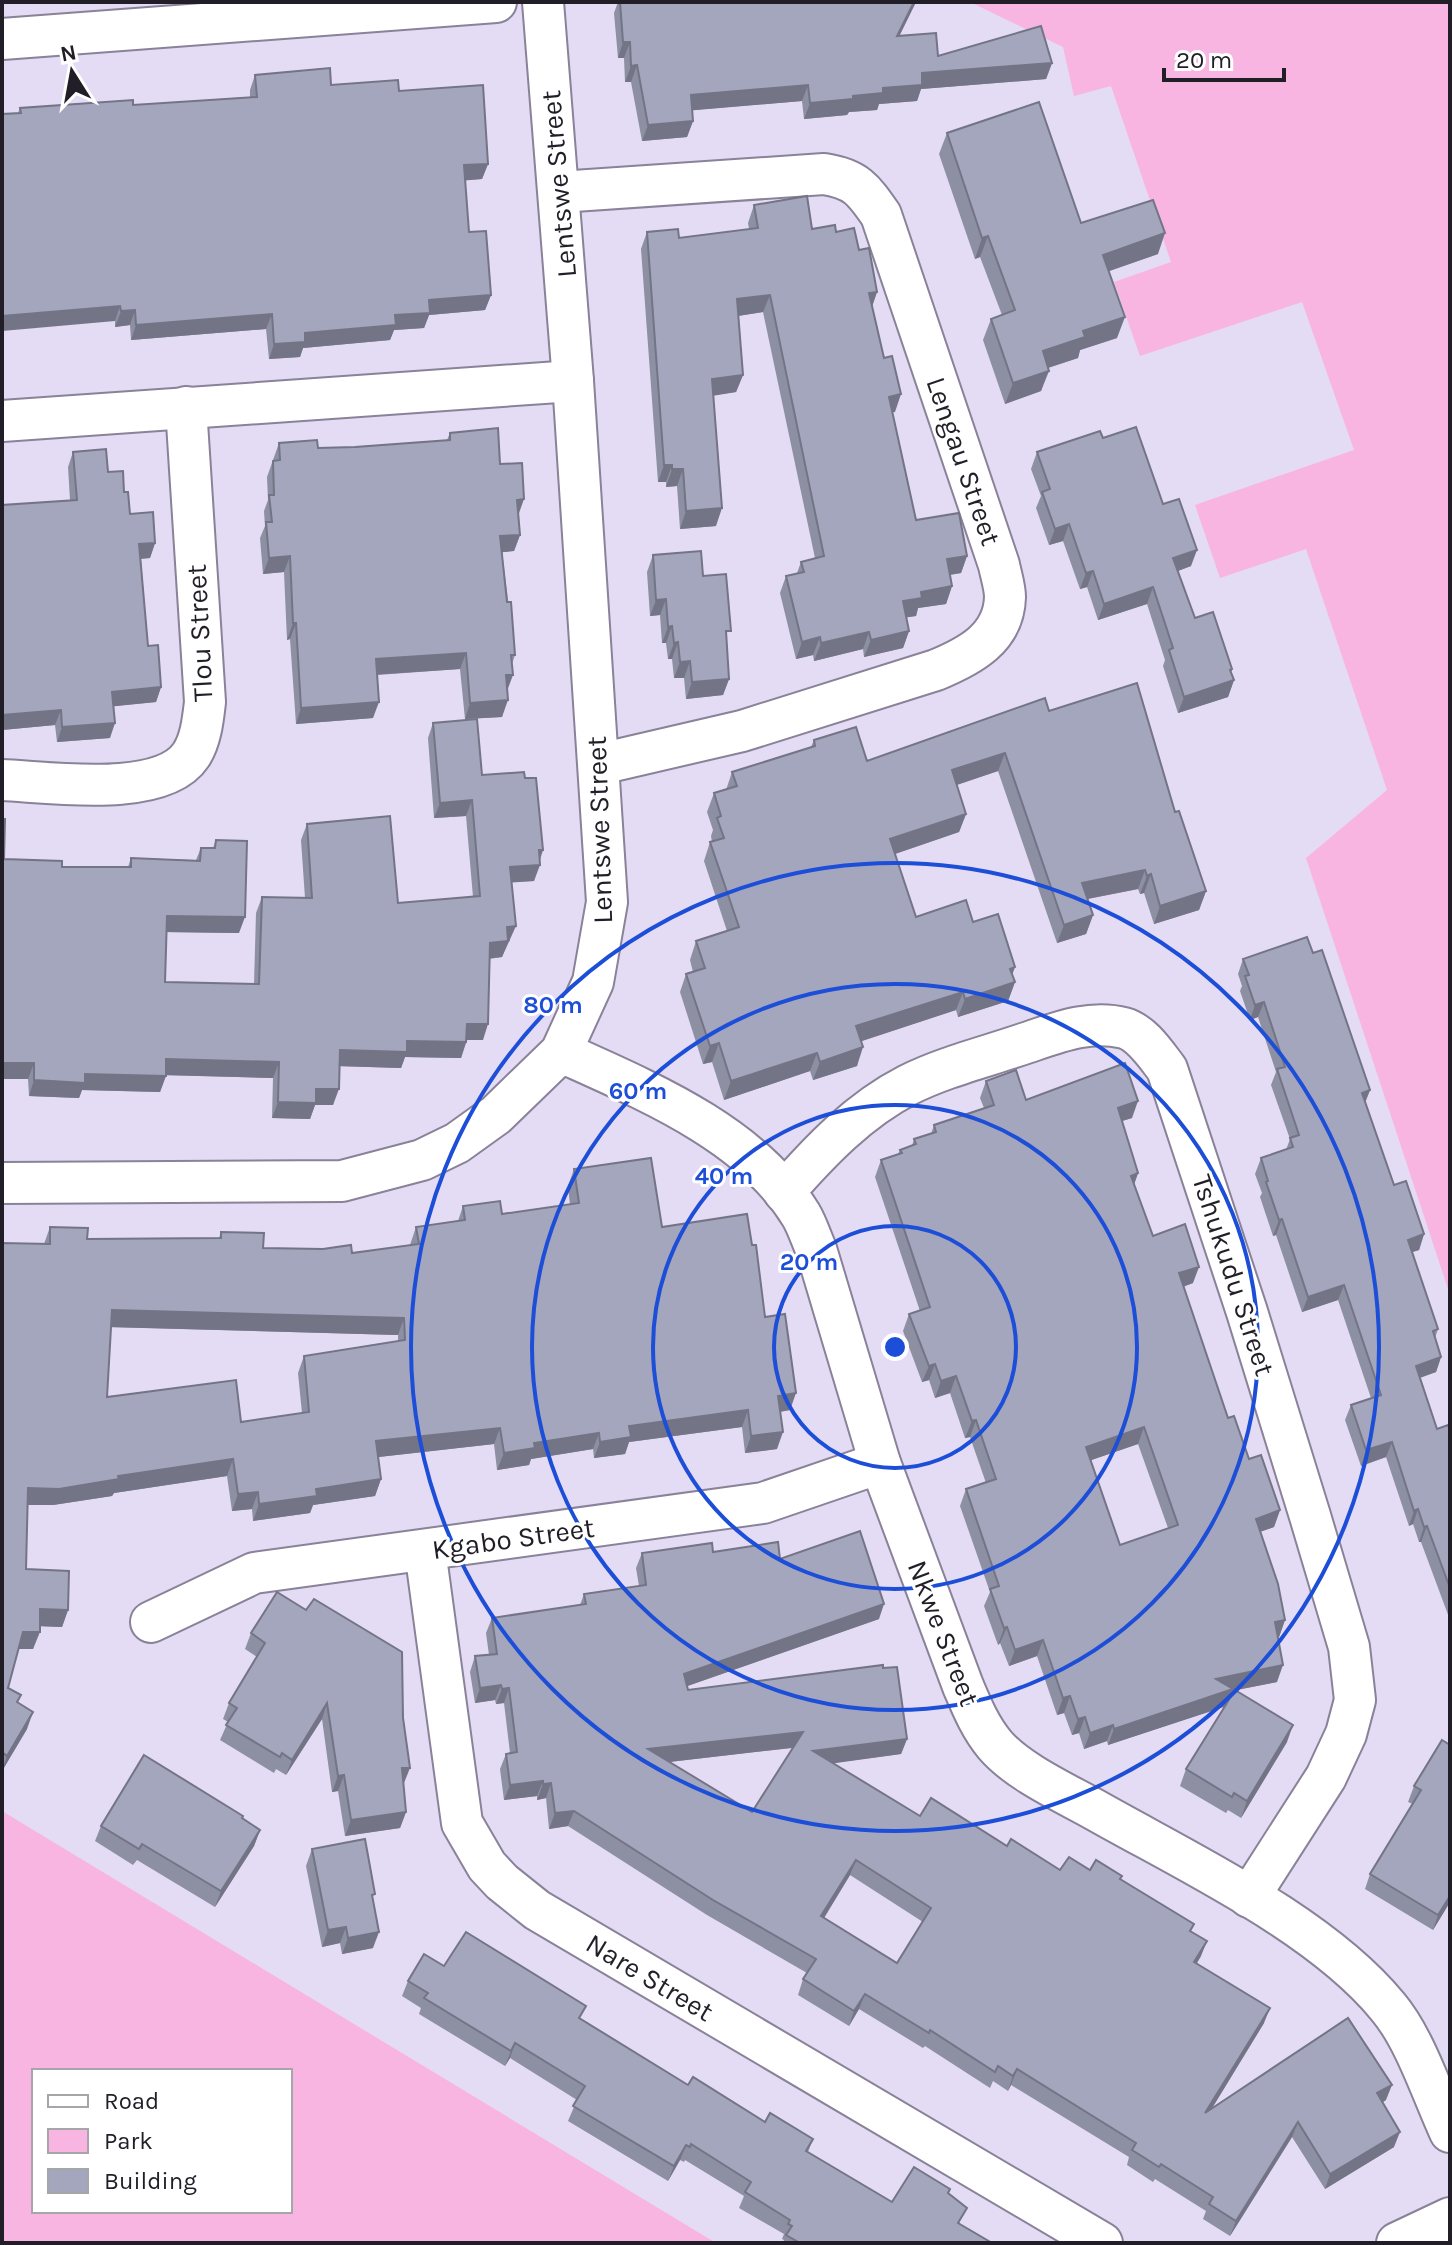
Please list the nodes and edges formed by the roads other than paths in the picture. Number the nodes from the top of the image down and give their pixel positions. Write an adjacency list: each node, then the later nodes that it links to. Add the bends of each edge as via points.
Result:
1 (496, 2): 3 (street)
2 (543, 2): 4 (street, Lentswe Street)
3 (2, 39)
4 (559, 192): 5 (street, Lentswe Street); 8 (street, Lengau Street, via 824,174 846,177 864,191 881,215 1005,596 989,640 965,658 742,731)
5 (573, 381): 6 (street); 8 (street, Lentswe Street)
6 (186, 407): 7 (street); 9 (street, Tlou Street, via 205,702 191,757 167,775 135,784)
7 (2, 421)
8 (600, 764): 10 (street, Lentswe Street, via 607,902 593,982)
9 (2, 780)
10 (561, 1052): 11 (street, Lentswe Street, via 496,1115 457,1143 422,1160 342,1181); 12 (street, Nkwe Street, via 651,1093 745,1151)
11 (2, 1183)
12 (784, 1192): 13 (street, Nkwe Street, via 816,1249); 16 (street, Tshukudu Street, via 827,1144 908,1085 1067,1030 1098,1024 1127,1029 1150,1046 1167,1069 1315,1531 1349,1647 1355,1700 1326,1777)
13 (880, 1463): 14 (street, Kgabo Street, via 763,1503); 16 (street, Nkwe Street, via 963,1686 996,1746 1041,1779)
14 (425, 1550): 15 (street, Kgabo Street, via 254,1573); 19 (street, Nare Street, via 462,1823 502,1882 537,1910)
15 (151, 1622)
16 (1249, 1897): 17 (street, Nkwe Street, via 1324,1948 1390,2008)
17 (1450, 2132)
18 (1450, 2218): 20 (street)
19 (1102, 2243)
20 (1397, 2243)

